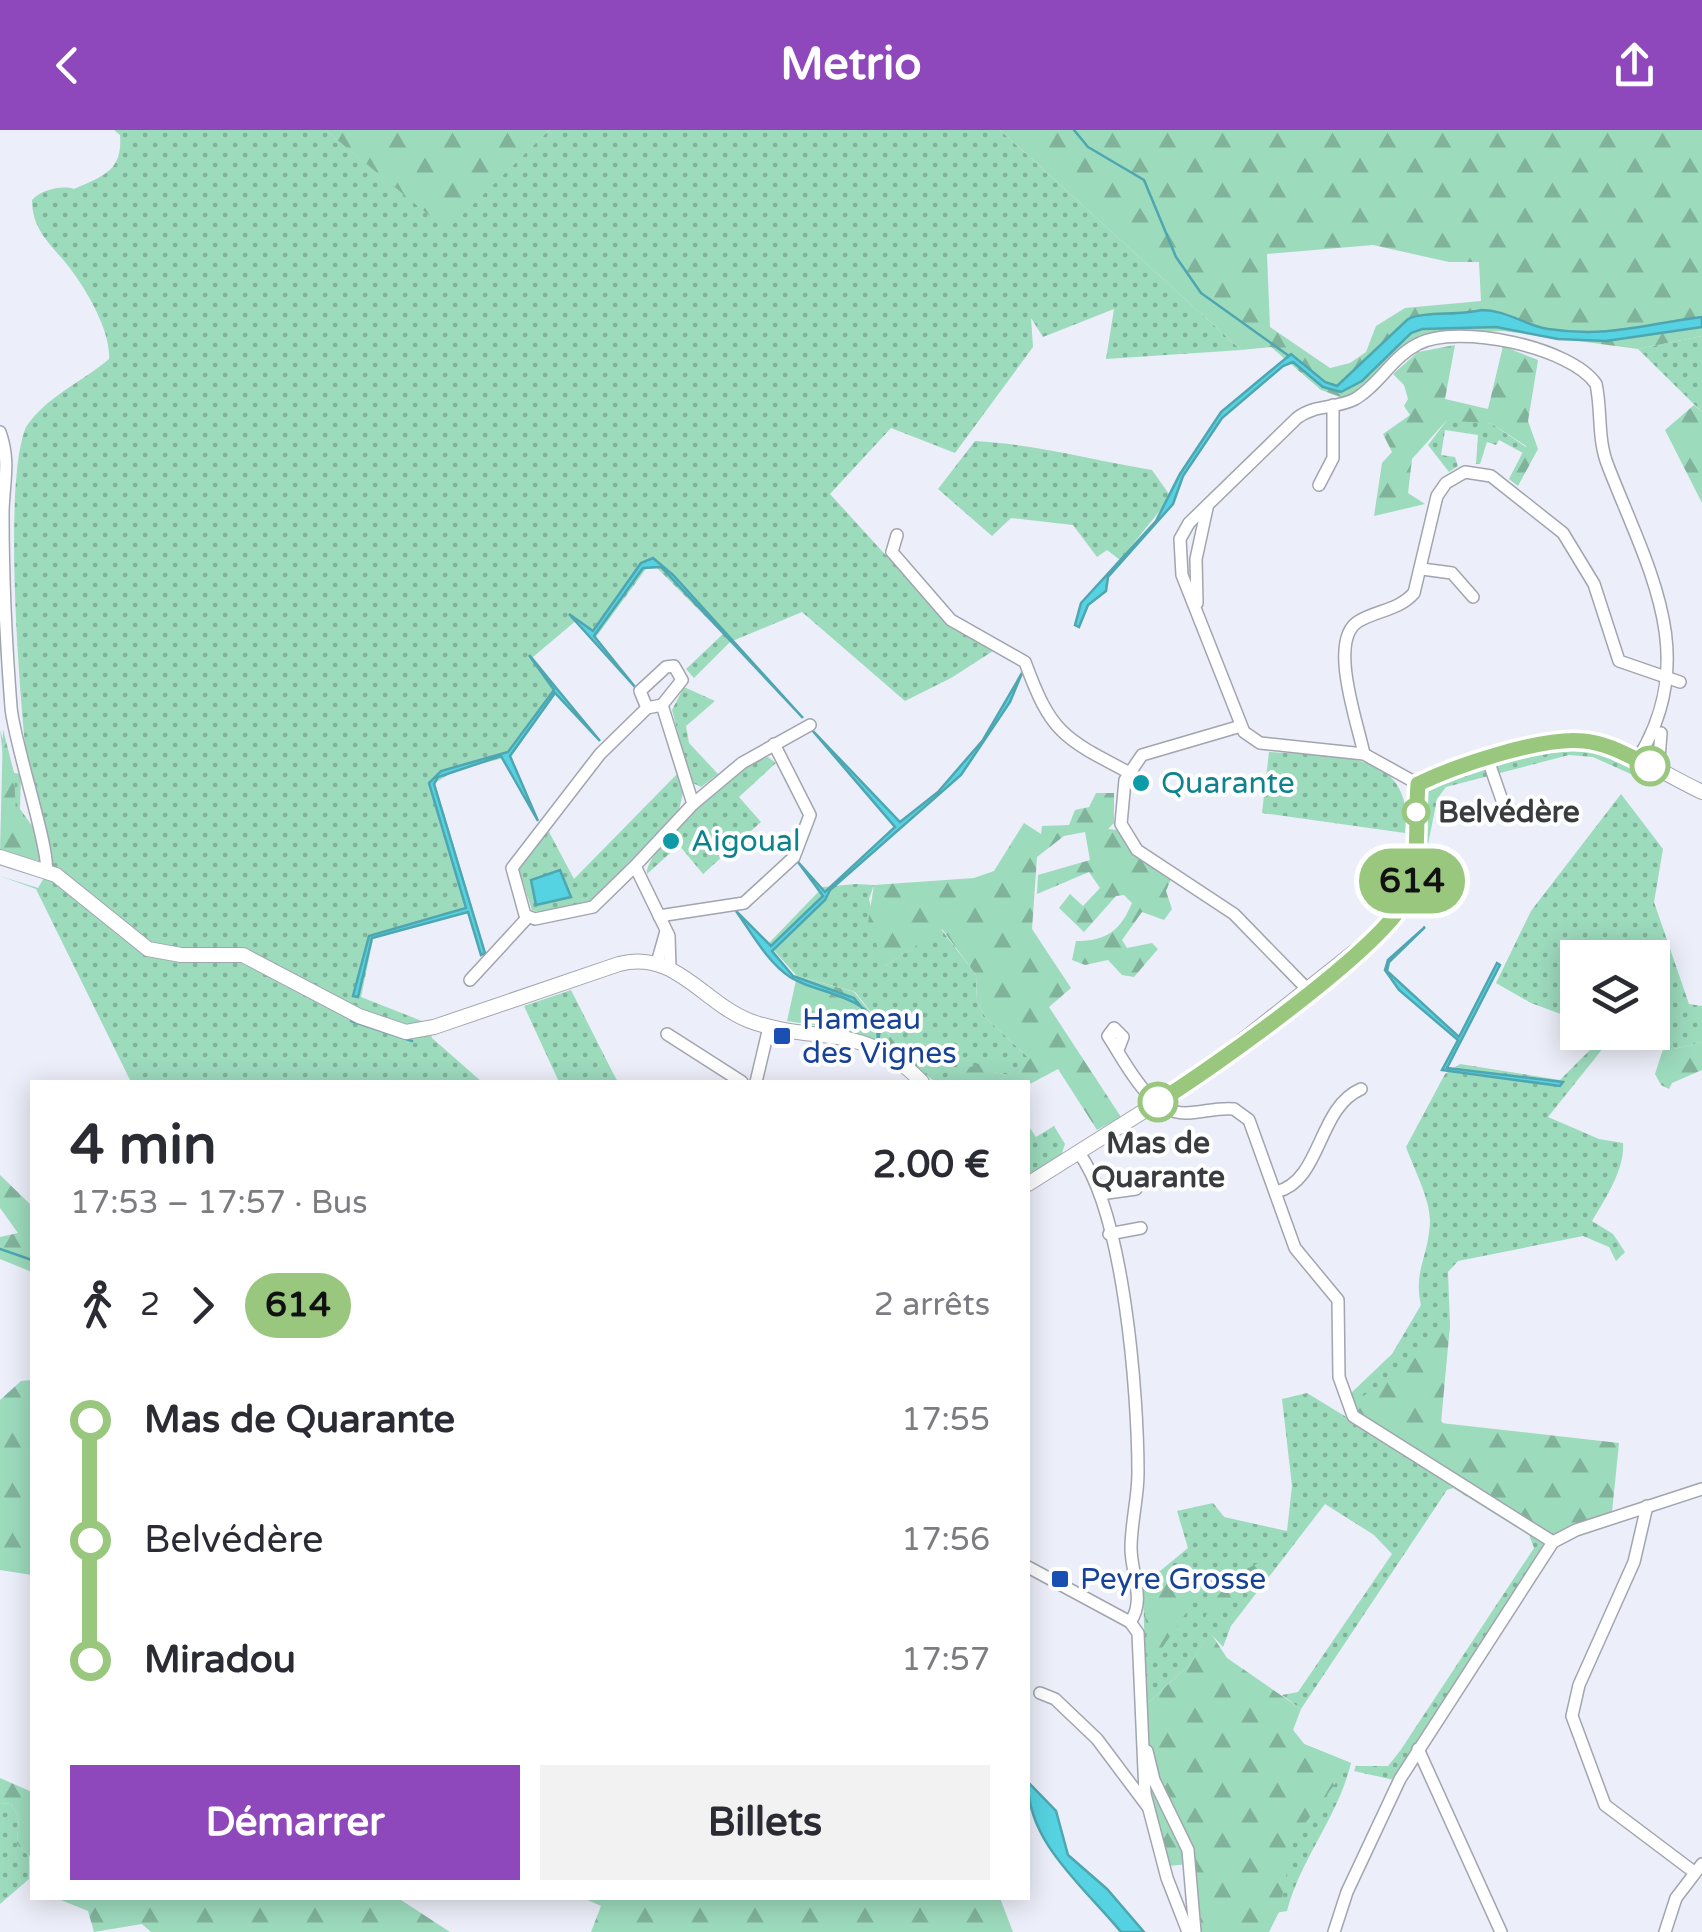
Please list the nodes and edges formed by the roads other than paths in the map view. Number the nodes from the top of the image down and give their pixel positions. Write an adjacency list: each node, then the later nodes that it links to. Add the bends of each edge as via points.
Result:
1 (1333, 404): 3 (street, via 1333,458); 7 (street, via 1354,400 1406,351 1433,338 1502,339 1584,371 1596,384 1608,465 1664,579); 11 (street, via 1304,414 1208,504 1196,559 1197,606)
2 (0, 432): 25 (street, via 8,457 3,511 11,710 48,854)
3 (1319, 485)
4 (896, 535): 18 (street, via 892,552 951,620 1026,662 1056,728)
5 (1422, 569): 6 (street, via 1452,573); 7 (street, via 1440,490 1464,472 1484,472 1577,550 1619,661); 14 (street, via 1410,598 1346,634 1344,656)
6 (1473, 596)
7 (1680, 682): 12 (street)
8 (662, 706): 9 (street); 9 (street, via 682,680 674,666 640,691); 21 (street)
9 (646, 708): 27 (street, via 600,754 513,864)
10 (810, 725): 13 (street)
11 (1241, 726): 14 (street, via 1260,743); 18 (street, via 1153,750)
12 (1662, 729): 16 (street); 17 (street)
13 (774, 744): 21 (street); 26 (street, via 810,816 794,858 744,903)
14 (1364, 754): 19 (street)
15 (1488, 760): 16 (street, via 1577,740); 19 (street); 22 (street, via 1504,806)
16 (1637, 760): 17 (street)
17 (1658, 771): 20 (street)
18 (1128, 772): 30 (street, via 1120,810 1129,842 1234,914)
19 (1418, 784): 30 (street, via 1412,878 1403,905)
20 (1702, 792)
21 (693, 804): 24 (street)
22 (1545, 816)
23 (0, 857): 25 (street)
24 (635, 866): 26 (street); 27 (street, via 593,907)
25 (46, 870): 28 (street, via 80,890 148,949 181,956 243,954 384,1026 414,1032 619,964)
26 (660, 916): 28 (street, via 673,952)
27 (528, 918): 29 (street)
28 (663, 966): 31 (street, via 743,1018)
29 (470, 980)
30 (1308, 992): 38 (street)
31 (769, 1026): 35 (street); 36 (street, via 846,1036 896,1060)
32 (667, 1034): 34 (street)
33 (1118, 1050): 38 (street)
34 (725, 1077)
35 (756, 1080)
36 (920, 1080)
37 (1361, 1089): 42 (street, via 1333,1113 1295,1185)
38 (1156, 1104): 39 (street); 42 (street, via 1184,1113 1240,1111 1261,1144)
39 (1079, 1153): 40 (street); 43 (street)
40 (1030, 1183)
41 (1136, 1188): 43 (street)
42 (1276, 1192): 48 (street, via 1295,1248 1338,1300 1339,1377 1353,1416)
43 (1100, 1194): 45 (street)
44 (1141, 1228): 45 (street)
45 (1110, 1234): 50 (street, via 1124,1308 1138,1469 1131,1551 1138,1603)
46 (1702, 1489): 47 (street)
47 (1648, 1506): 48 (street); 57 (street, via 1634,1562 1579,1685 1572,1720 1605,1805)
48 (1553, 1542): 53 (street)
49 (1030, 1568): 50 (street)
50 (1130, 1622): 52 (street, via 1138,1633)
51 (1040, 1693): 54 (street, via 1097,1739)
52 (1142, 1734): 54 (street); 55 (street)
53 (1418, 1749): 59 (street); 60 (street)
54 (1148, 1808): 56 (street)
55 (1190, 1864): 56 (street, via 1178,1874); 58 (street)
56 (1164, 1868): 58 (street)
57 (1698, 1868): 61 (street, via 1676,1898)
58 (1192, 1932)
59 (1334, 1932)
60 (1502, 1932)
61 (1665, 1932)

